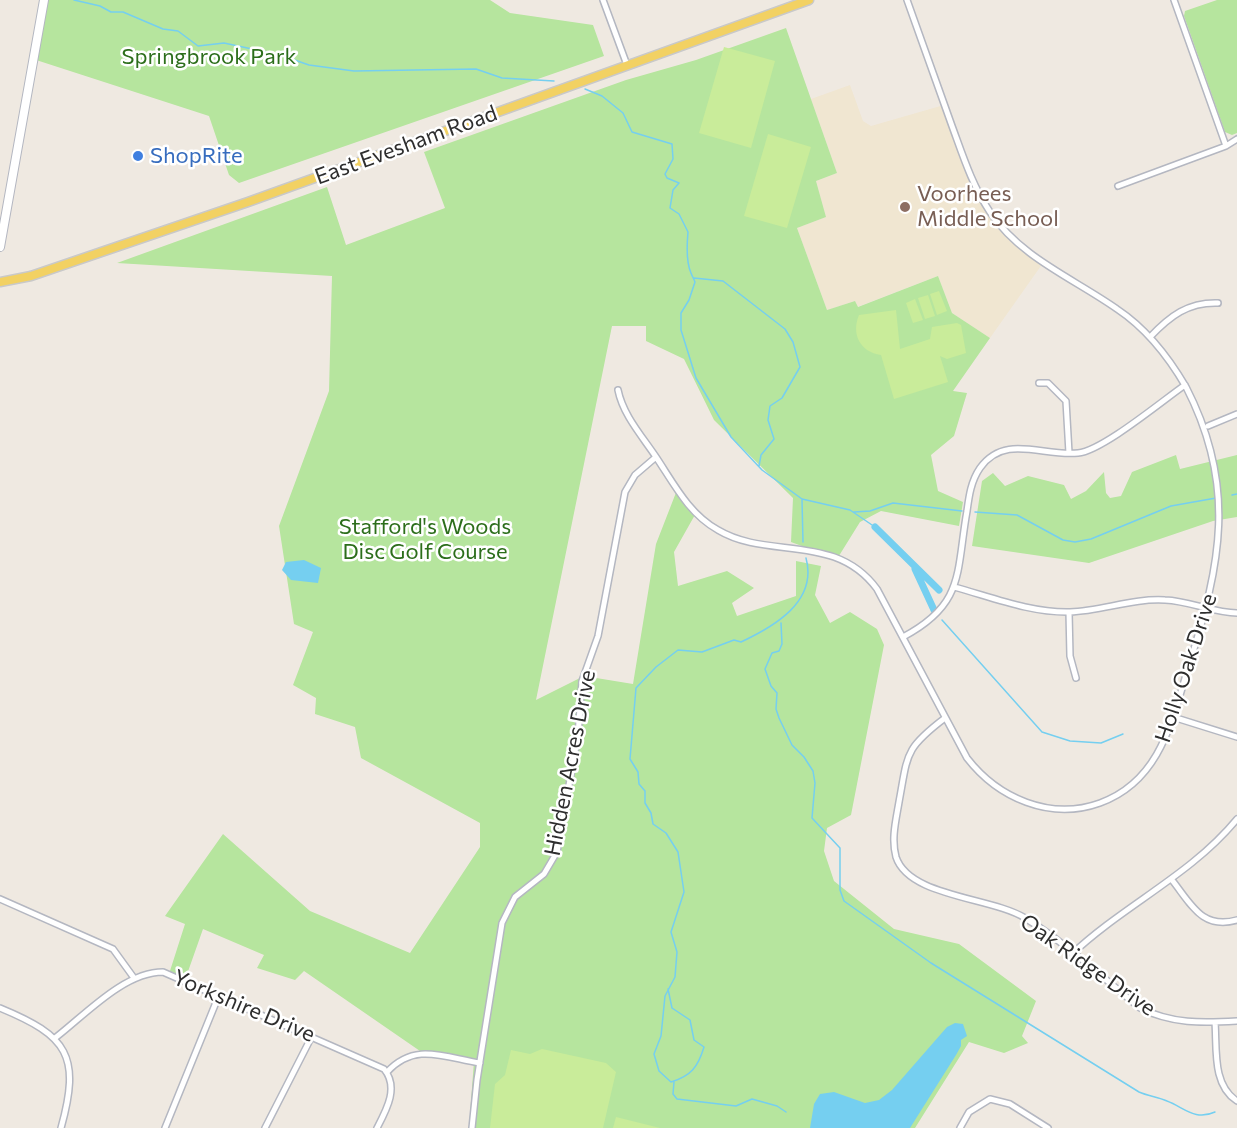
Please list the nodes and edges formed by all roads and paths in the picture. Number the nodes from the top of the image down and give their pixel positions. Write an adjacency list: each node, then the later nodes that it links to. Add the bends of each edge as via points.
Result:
1 (44, 0): 10 (main road)
2 (603, 0): 6 (street)
3 (809, 0): 6 (main road, East Evesham Road)
4 (907, 0): 13 (street, Holly Oak Drive, via 968,170 990,212 1018,244 1118,309)
5 (1174, 0): 8 (street)
6 (627, 65): 11 (main road, East Evesham Road, via 248,202 31,276)
7 (1237, 139): 8 (street)
8 (1226, 146): 9 (street)
9 (1118, 186)
10 (0, 247)
11 (0, 282)
12 (1218, 303): 13 (street, via 1183,309)
13 (1150, 337): 15 (street, Holly Oak Drive)
14 (1039, 383): 19 (street, via 1048,383 1066,401)
15 (1185, 385): 18 (street, Holly Oak Drive); 19 (street, via 1100,445)
16 (618, 390): 20 (street, Holly Oak Drive, via 628,416)
17 (1237, 414): 18 (street)
18 (1208, 426): 22 (street, Holly Oak Drive, via 1219,469 1222,504 1219,552)
19 (1069, 453): 21 (street, via 1020,448 999,451 987,460 971,488)
20 (656, 457): 25 (street, Holly Oak Drive, via 693,512 716,530 736,538 839,558 857,568 877,589); 42 (street, Hidden Acres Drive, via 635,475 625,492 598,636 582,681 578,735 557,852 544,874 515,897 505,914)
21 (954, 587): 23 (street, via 1037,609); 25 (street, via 936,616)
22 (1207, 606): 23 (street, via 1163,599); 24 (street); 27 (street, Holly Oak Drive)
23 (1069, 612): 26 (street, via 1070,656)
24 (1237, 613)
25 (903, 637): 28 (street, Holly Oak Drive)
26 (1077, 678)
27 (1173, 717): 28 (street, Holly Oak Drive, via 1163,747 1139,778 1108,800 1074,809 1027,804 1004,793 976,769); 29 (street)
28 (945, 718): 34 (street, Oak Ridge Drive, via 918,739 907,761 894,840 901,866 928,886 987,902 1023,917)
29 (1237, 737)
30 (1237, 819): 31 (street)
31 (1172, 880): 33 (street, via 1208,921 1224,924); 34 (street, via 1090,936)
32 (0, 899): 35 (street, via 113,949)
33 (1237, 920)
34 (1072, 954): 39 (street, Oak Ridge Drive, via 1154,1015 1184,1022)
35 (134, 978): 36 (street, Yorkshire Drive, via 163,972); 41 (street, Yorkshire Drive)
36 (219, 995): 40 (street, Yorkshire Drive); 46 (street)
37 (0, 1008): 41 (street, via 31,1021)
38 (1237, 1020): 39 (street, Oak Ridge Drive)
39 (1215, 1022): 44 (street, via 1222,1087)
40 (312, 1036): 43 (street, Yorkshire Drive); 47 (street)
41 (55, 1038): 45 (street, via 64,1050 71,1085)
42 (480, 1063): 43 (street, via 414,1053); 49 (street, Hidden Acres Drive)
43 (387, 1072): 48 (street, via 391,1094)
44 (1237, 1101)
45 (61, 1128)
46 (165, 1128)
47 (265, 1128)
48 (377, 1128)
49 (472, 1128)
50 (960, 1128): 51 (street, via 969,1112 990,1100 1010,1104)
51 (1048, 1128)

